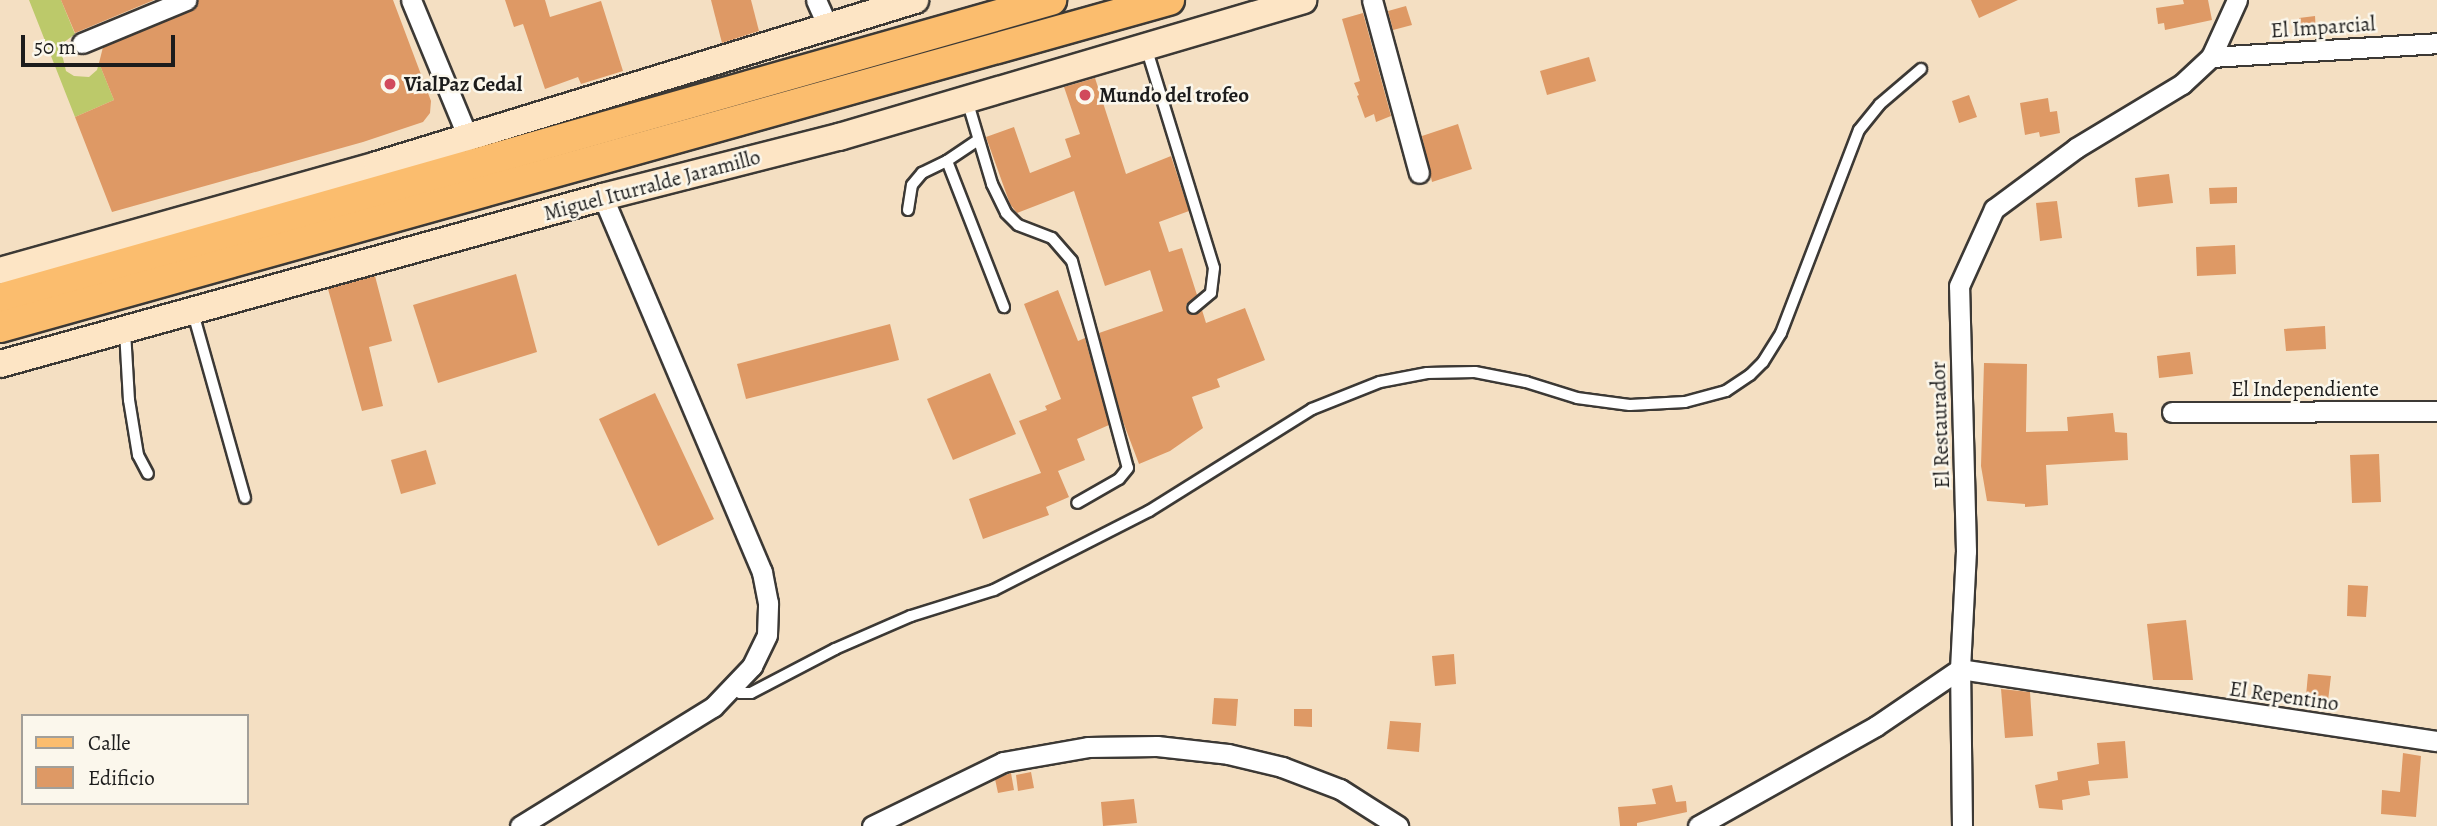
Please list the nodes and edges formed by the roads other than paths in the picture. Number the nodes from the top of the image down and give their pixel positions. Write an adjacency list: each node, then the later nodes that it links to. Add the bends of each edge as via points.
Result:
1 (186, 0): 11 (street)
2 (411, 0): 17 (street)
3 (816, 0): 10 (street)
4 (915, 0): 10 (main road)
5 (1051, 0): 24 (main road)
6 (1169, 0): 28 (main road, Miguel Iturralde Jaramillo)
7 (1303, 0): 13 (main road, Miguel Iturralde Jaramillo)
8 (1372, 0): 20 (street)
9 (2237, 0): 14 (street, El Restaurador)
10 (827, 25): 17 (main road)
11 (82, 43)
12 (2437, 43): 14 (street, El Imparcial)
13 (1146, 46): 16 (main road, Miguel Iturralde Jaramillo); 26 (lane, via 1214,268 1210,293)
14 (2211, 57): 36 (street, El Restaurador, via 2182,84 2076,148 1994,209 1959,286 1966,551)
15 (1920, 69): 37 (lane, via 1880,104 1859,130 1781,333 1763,362 1726,391 1685,402 1630,405 1577,398 1475,372 1427,373 1380,382 1312,409 1149,511 994,590 911,616 751,693)
16 (967, 99): 18 (lane); 21 (main road, Miguel Iturralde Jaramillo)
17 (467, 135): 23 (main road)
18 (978, 140): 19 (lane); 35 (lane, via 1006,213 1018,225 1052,238 1072,261 1128,468 1119,479)
19 (947, 161): 22 (lane, via 922,173 912,185); 25 (lane)
20 (1419, 173)
21 (603, 197): 27 (main road, Miguel Iturralde Jaramillo); 37 (street, via 762,572 768,603 767,635 752,666)
22 (908, 210)
23 (0, 271)
24 (0, 299)
25 (1004, 307)
26 (1193, 308)
27 (191, 309): 29 (main road, Miguel Iturralde Jaramillo); 34 (lane)
28 (0, 327)
29 (125, 327): 30 (main road, Miguel Iturralde Jaramillo); 33 (lane, via 127,390 138,455)
30 (0, 364)
31 (2437, 411): 32 (street, El Independiente)
32 (2172, 412)
33 (148, 474)
34 (245, 498)
35 (1077, 503)
36 (1961, 669): 38 (street, El Repentino); 42 (street, via 1876,726); 43 (street, El Restaurador)
37 (732, 687): 39 (street, via 713,707 673,734)
38 (2437, 741)
39 (520, 826)
40 (872, 826): 41 (street, via 1003,762 1088,747 1157,746 1228,754 1282,767 1340,789)
41 (1398, 826)
42 (1698, 826)
43 (1962, 826)

